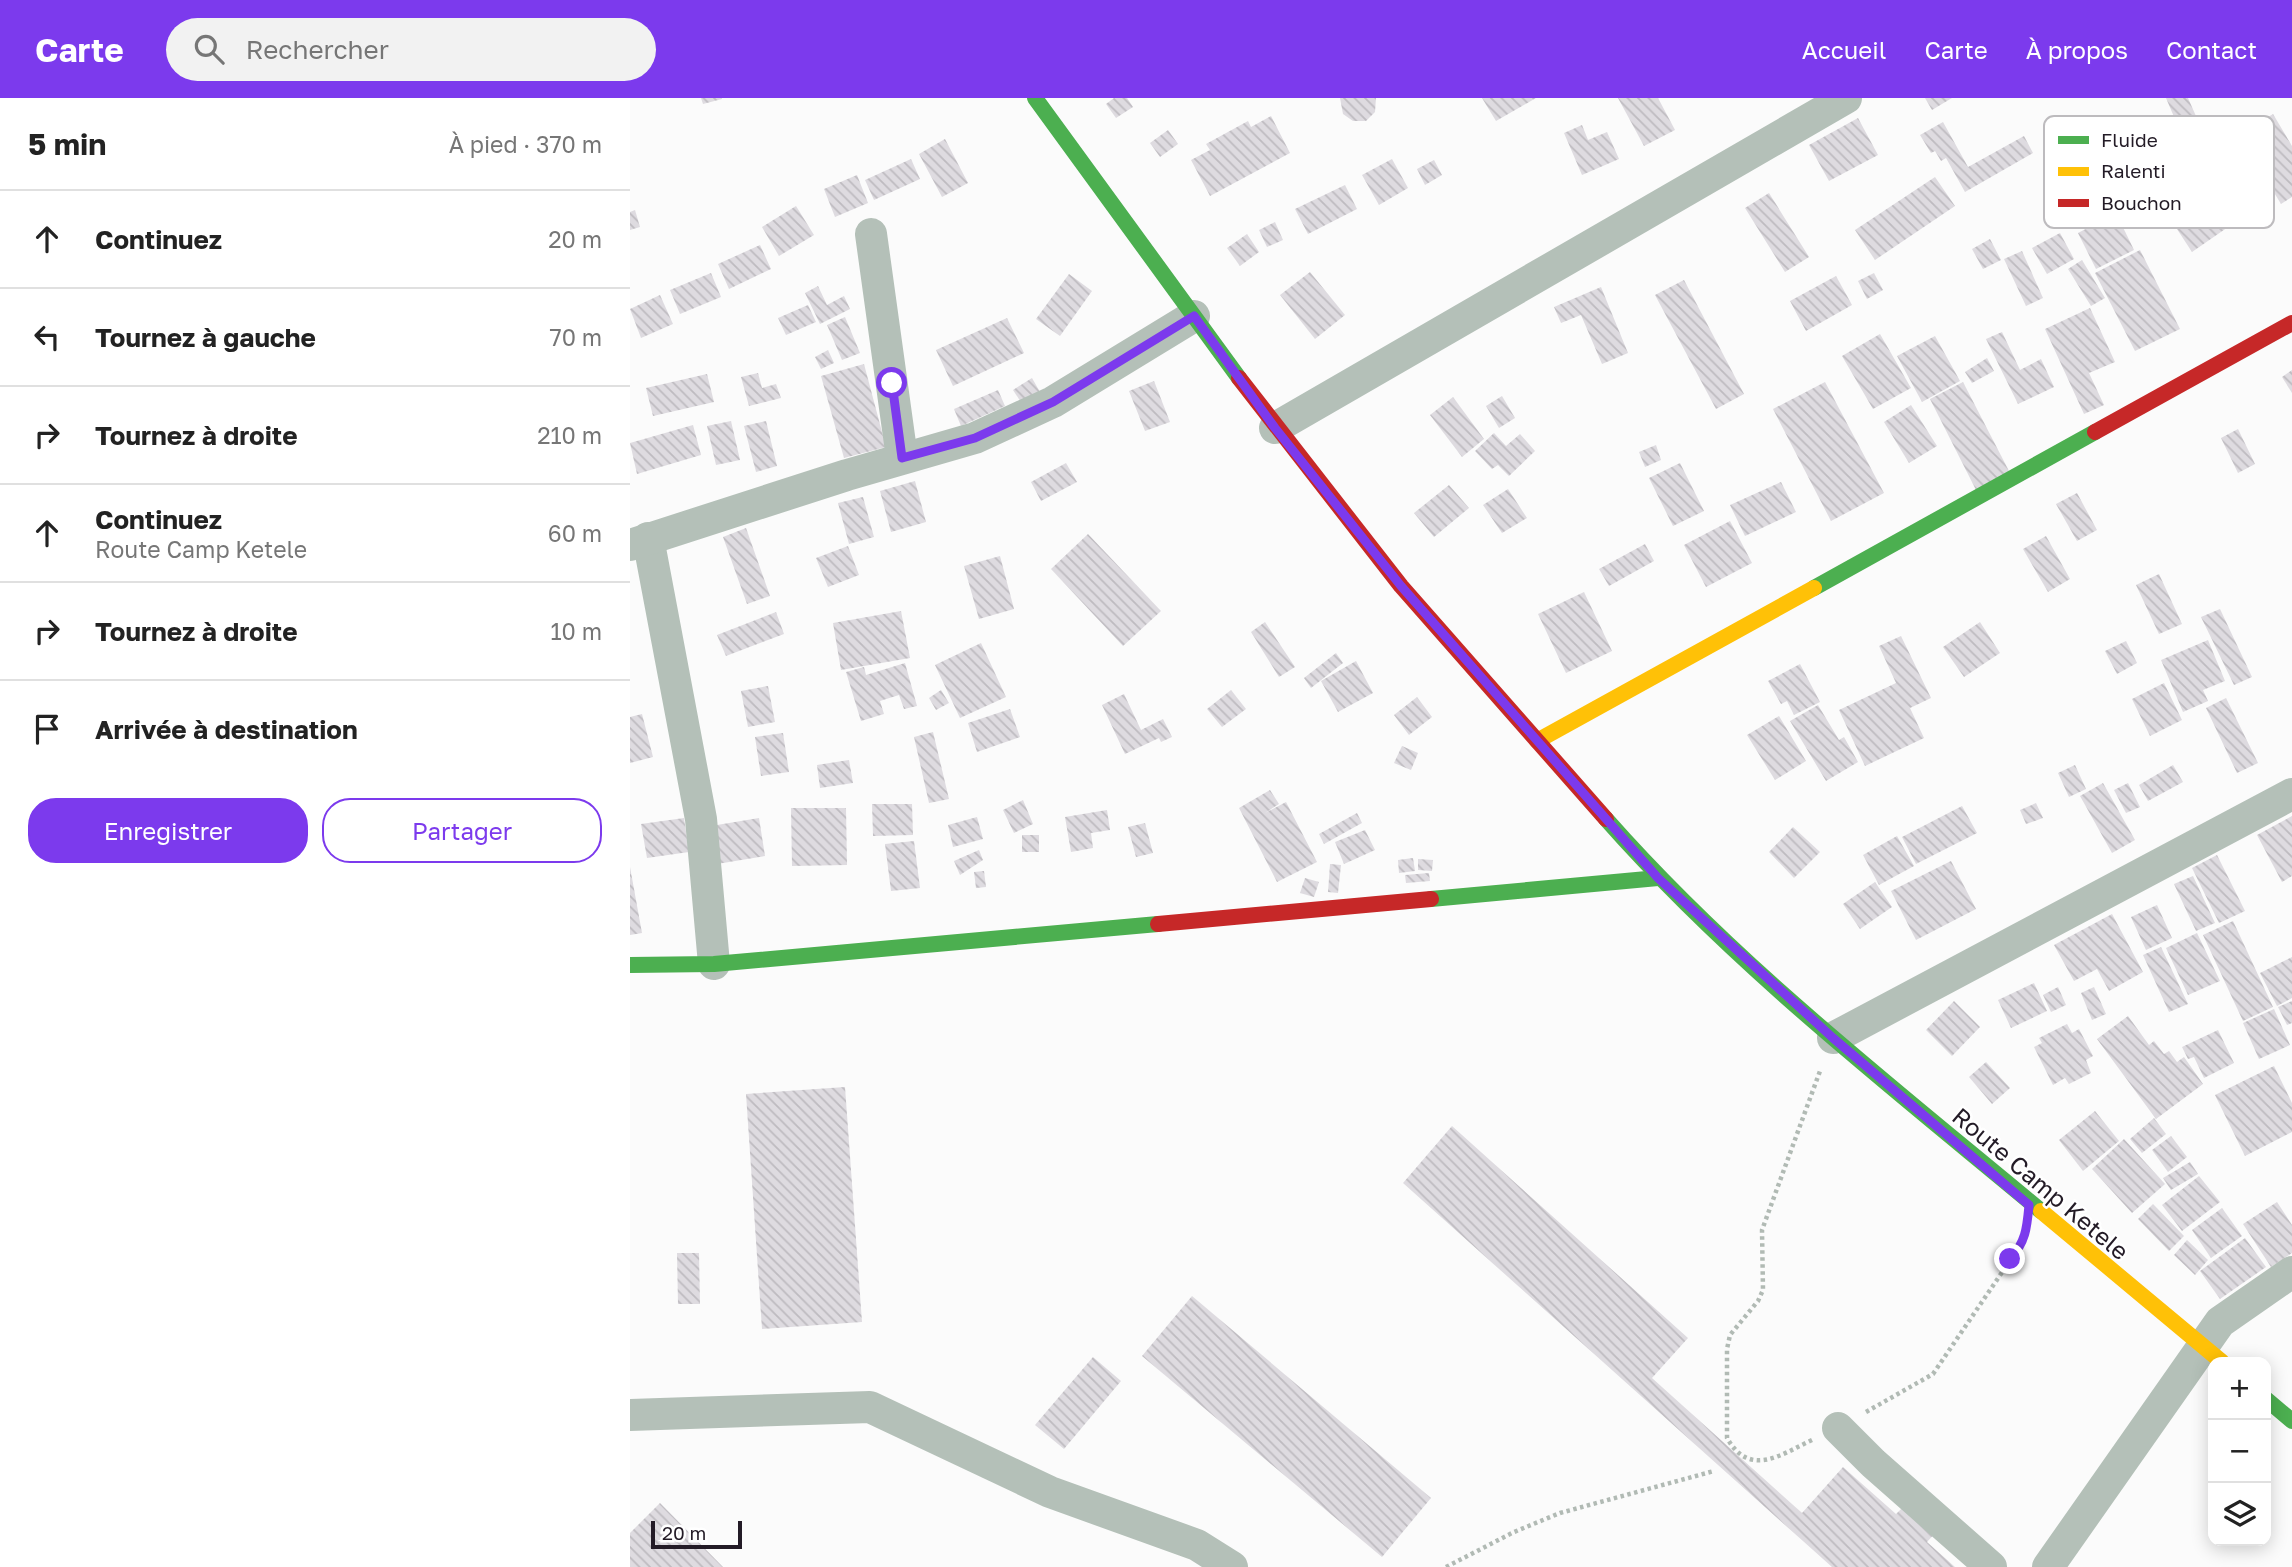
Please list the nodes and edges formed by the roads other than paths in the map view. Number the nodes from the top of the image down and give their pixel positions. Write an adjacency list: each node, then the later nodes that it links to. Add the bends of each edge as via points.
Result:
1 (1035, 98): 4 (street, Route Camp Ketele)
2 (1846, 98): 6 (street)
3 (871, 234): 7 (street)
4 (1194, 316): 6 (street, Route Camp Ketele); 7 (street, via 1053,402 975,438)
5 (2292, 323): 9 (street)
6 (1275, 428): 9 (street, Route Camp Ketele, via 1401,586)
7 (902, 458): 8 (street)
8 (639, 541): 12 (street, via 701,819)
9 (1537, 741): 11 (street, Route Camp Ketele)
10 (2292, 794): 14 (street)
11 (1658, 878): 12 (street); 14 (street, Route Camp Ketele)
12 (714, 964): 13 (street)
13 (630, 965)
14 (1833, 1038): 16 (street, Route Camp Ketele)
15 (2292, 1272): 16 (street, via 2220,1322)
16 (2212, 1354): 21 (street)
17 (2271, 1403): 19 (street)
18 (630, 1415): 22 (street, via 870,1407 1050,1492 1197,1545)
19 (2292, 1421)
20 (1838, 1428): 23 (street)
21 (2046, 1564)
22 (1232, 1567)
23 (1991, 1567)

